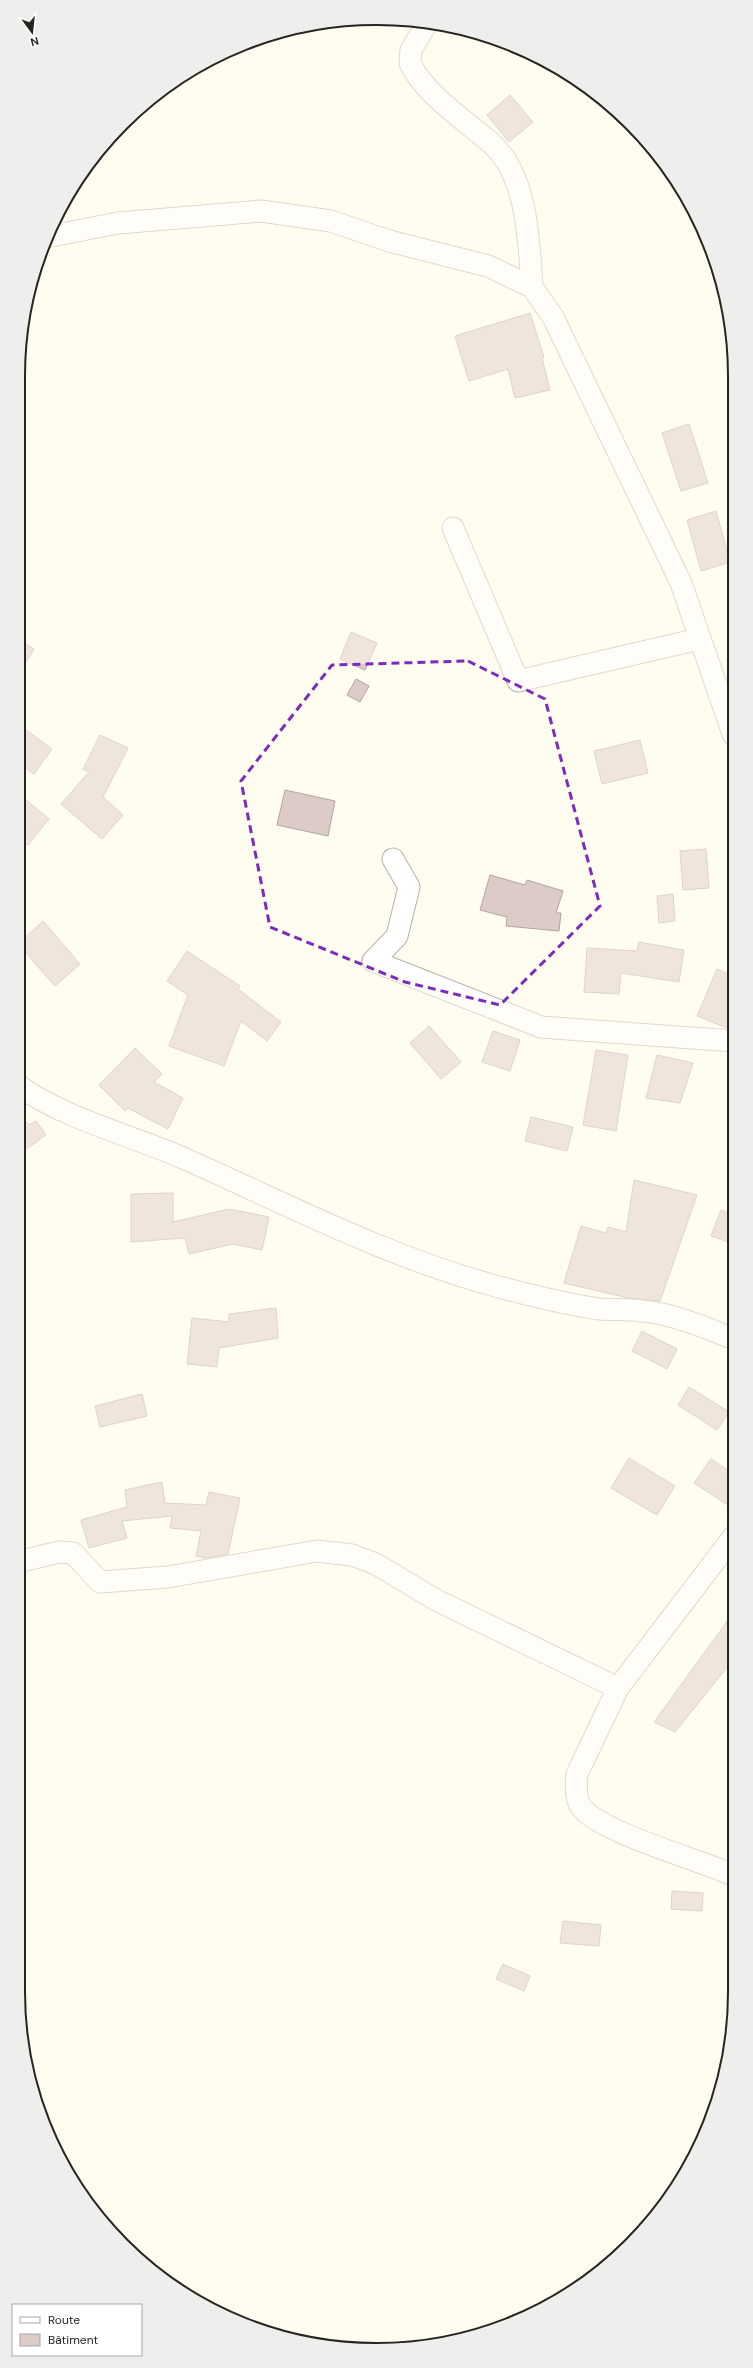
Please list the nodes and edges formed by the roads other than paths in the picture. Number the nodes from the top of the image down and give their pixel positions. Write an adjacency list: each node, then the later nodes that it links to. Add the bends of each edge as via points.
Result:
1 (424, 28): 3 (street, via 411,50 410,63 436,95 493,145 504,159 526,217)
2 (55, 235): 3 (street, via 118,223 261,211 331,221 389,241 488,266)
3 (532, 287): 5 (street, via 552,317 681,582)
4 (453, 528): 5 (street, via 518,681)
5 (698, 639): 6 (street)
6 (728, 720)
7 (393, 859): 8 (street, via 409,887 397,936 373,961 540,1027)
8 (728, 1041)
9 (25, 1089): 10 (street, via 77,1116 181,1157 338,1230 429,1265 499,1287 593,1308 649,1312 694,1324)
10 (728, 1337)
11 (728, 1544): 13 (street)
12 (25, 1560): 13 (street, via 59,1552 72,1553 100,1582 112,1582 168,1577 317,1551 352,1555 376,1564 436,1600)
13 (618, 1688): 14 (street, via 577,1774 576,1789 581,1806 601,1821 625,1833)
14 (728, 1873)

